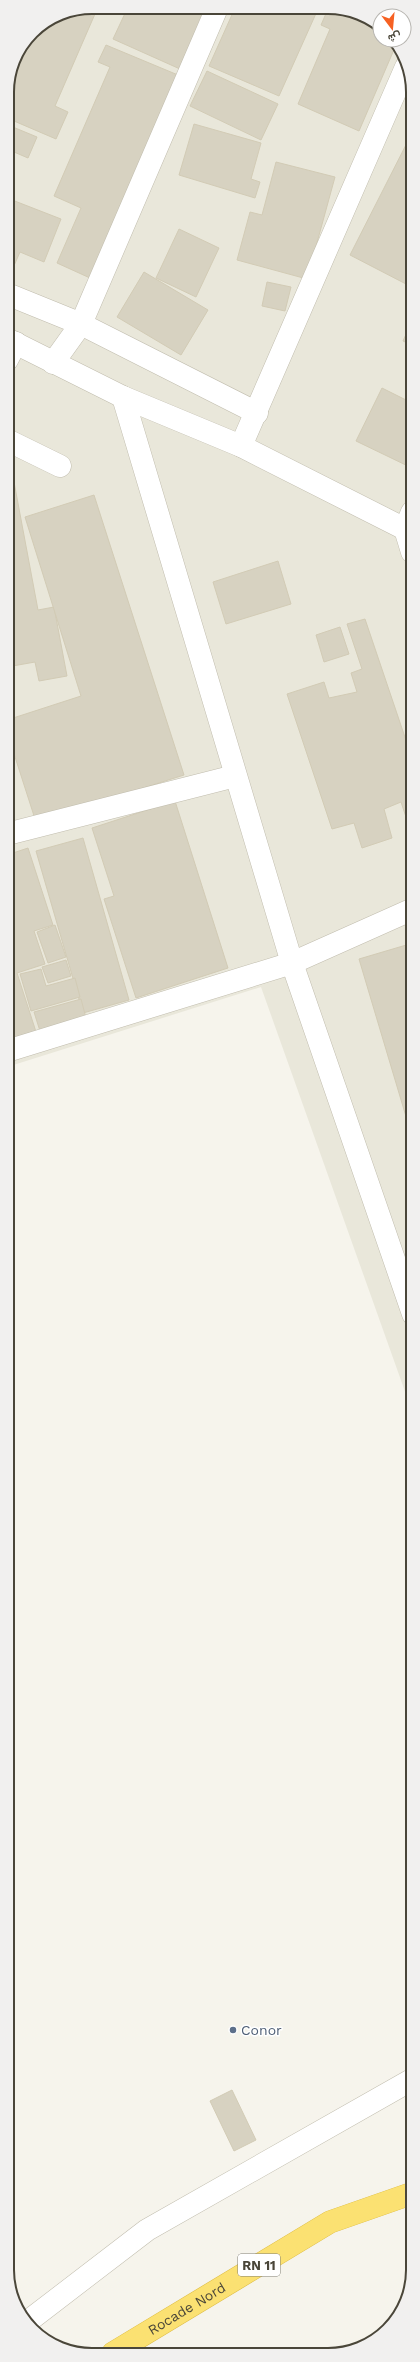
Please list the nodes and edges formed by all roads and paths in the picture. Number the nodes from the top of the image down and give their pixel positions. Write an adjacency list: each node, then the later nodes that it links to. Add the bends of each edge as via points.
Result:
1 (214, 14): 4 (street)
2 (403, 74): 8 (street)
3 (14, 297): 4 (street)
4 (81, 324): 6 (street); 8 (street)
5 (14, 349): 6 (street)
6 (53, 363): 7 (street)
7 (123, 397): 10 (street); 13 (street)
8 (257, 413): 10 (street)
9 (14, 443): 11 (street)
10 (242, 446): 12 (street)
11 (60, 466)
12 (406, 523)
13 (235, 776): 14 (street); 16 (street)
14 (14, 827)
15 (406, 912): 16 (street)
16 (292, 963): 17 (street); 18 (street)
17 (14, 1049)
18 (406, 1294)
19 (406, 2083): 21 (street, via 147,2230)
20 (406, 2195): 22 (highway, Rocade Nord / RN 11, via 330,2222)
21 (31, 2319)
22 (120, 2348)

